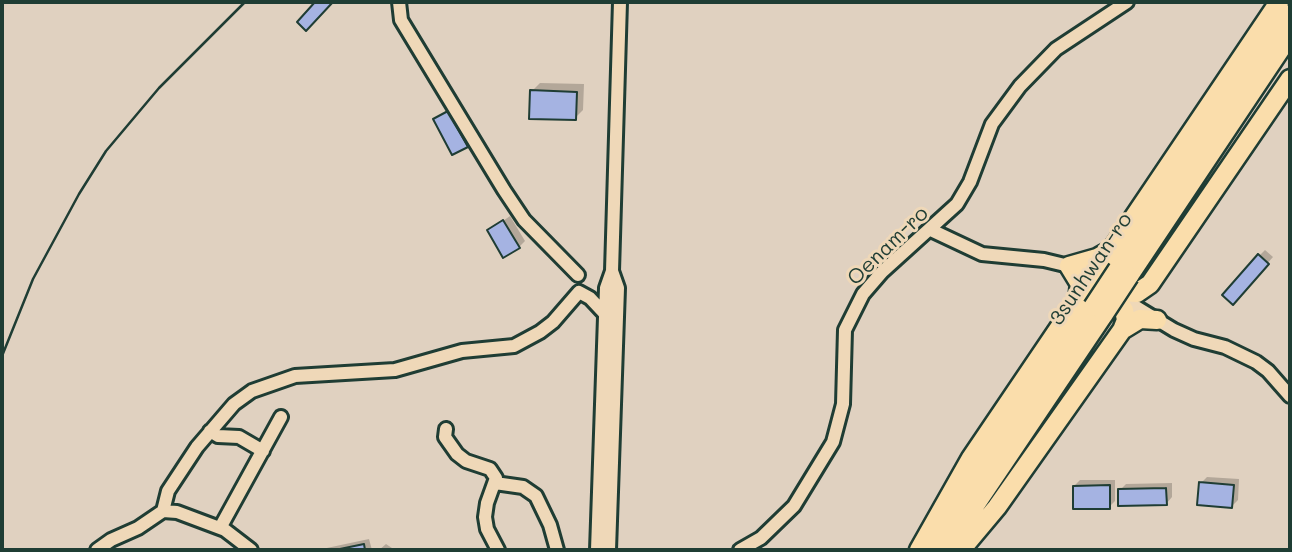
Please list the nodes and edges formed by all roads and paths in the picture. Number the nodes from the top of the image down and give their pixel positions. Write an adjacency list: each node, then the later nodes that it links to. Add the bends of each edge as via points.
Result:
1 (399, 2): 13 (street, via 401,20 504,190 524,220)
2 (620, 2): 11 (street)
3 (1127, 2): 8 (street, Oenam-ro, via 1056,48 1020,86 992,124 964,193)
4 (1279, 2): 9 (highway)
5 (1290, 14): 12 (highway, 3sunhwan-ro)
6 (1290, 35): 12 (highway, 3sunhwan-ro)
7 (1290, 79): 14 (highway)
8 (931, 230): 10 (street, via 982,254); 34 (street, Oenam-ro, via 872,283 850,317 841,418 818,471 794,506 761,538)
9 (1111, 250): 10 (highway); 15 (highway, via 1102,273)
10 (1069, 265): 15 (street); 16 (highway, via 1080,284 1080,295)
11 (612, 271): 17 (street); 33 (street, via 618,288)
12 (1124, 272): 16 (highway, 3sunhwan-ro, bridge)
13 (578, 275)
14 (1154, 279): 15 (highway, via 1137,293); 18 (highway, via 1150,303)
15 (1111, 291): 16 (highway, via 1091,292); 18 (street); 19 (highway, via 1124,310)
16 (1091, 307): 35 (highway, via 971,458); 36 (highway, 3sunhwan-ro); 37 (highway, 3sunhwan-ro)
17 (605, 314): 23 (street, via 579,292 553,322 514,346 462,351 395,370 295,376 252,391); 32 (street)
18 (1157, 320): 19 (highway, via 1140,319); 20 (street, via 1183,335 1249,358)
19 (1122, 330): 38 (highway, via 997,507)
20 (1290, 396)
21 (281, 417): 24 (street)
22 (446, 429): 25 (street, via 445,437 457,454 490,470)
23 (210, 431): 24 (street, via 239,437); 26 (street, via 168,491)
24 (263, 451): 27 (street)
25 (495, 483): 30 (street, via 485,517); 31 (street, via 523,487 536,496)
26 (163, 511): 27 (street); 28 (street)
27 (220, 528): 29 (street)
28 (97, 550)
29 (251, 550)
30 (498, 550)
31 (557, 550)
32 (597, 550)
33 (609, 550)
34 (740, 550)
35 (919, 550)
36 (930, 550)
37 (945, 550)
38 (961, 550)

